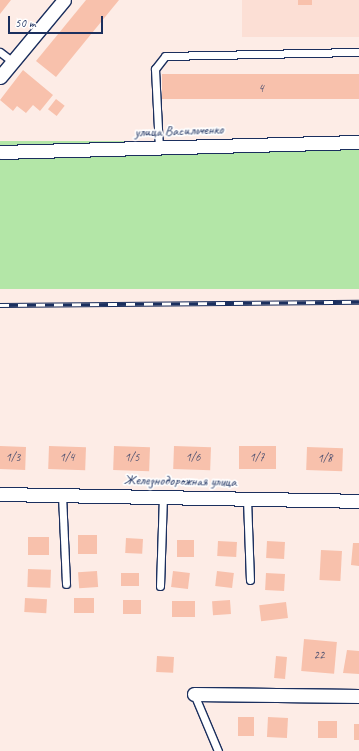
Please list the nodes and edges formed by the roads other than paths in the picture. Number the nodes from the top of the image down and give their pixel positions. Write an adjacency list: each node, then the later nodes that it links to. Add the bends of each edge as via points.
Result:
1 (64, 0): 4 (street)
2 (0, 52): 4 (lane)
3 (359, 52): 7 (lane, via 165,56 155,69)
4 (12, 62): 5 (street)
5 (0, 77)
6 (359, 142): 7 (street, улица Васильченко)
7 (159, 148): 8 (street, улица Васильченко)
8 (0, 152)
9 (0, 494): 10 (street, Железнодорожная улица)
10 (62, 495): 11 (street, Железнодорожная улица); 15 (lane)
11 (163, 497): 12 (street, Железнодорожная улица); 16 (lane)
12 (247, 499): 13 (street, Железнодорожная улица); 14 (lane)
13 (359, 500)
14 (250, 580)
15 (66, 584)
16 (160, 586)
17 (194, 694): 18 (street); 19 (lane)
18 (359, 696)
19 (218, 751)

